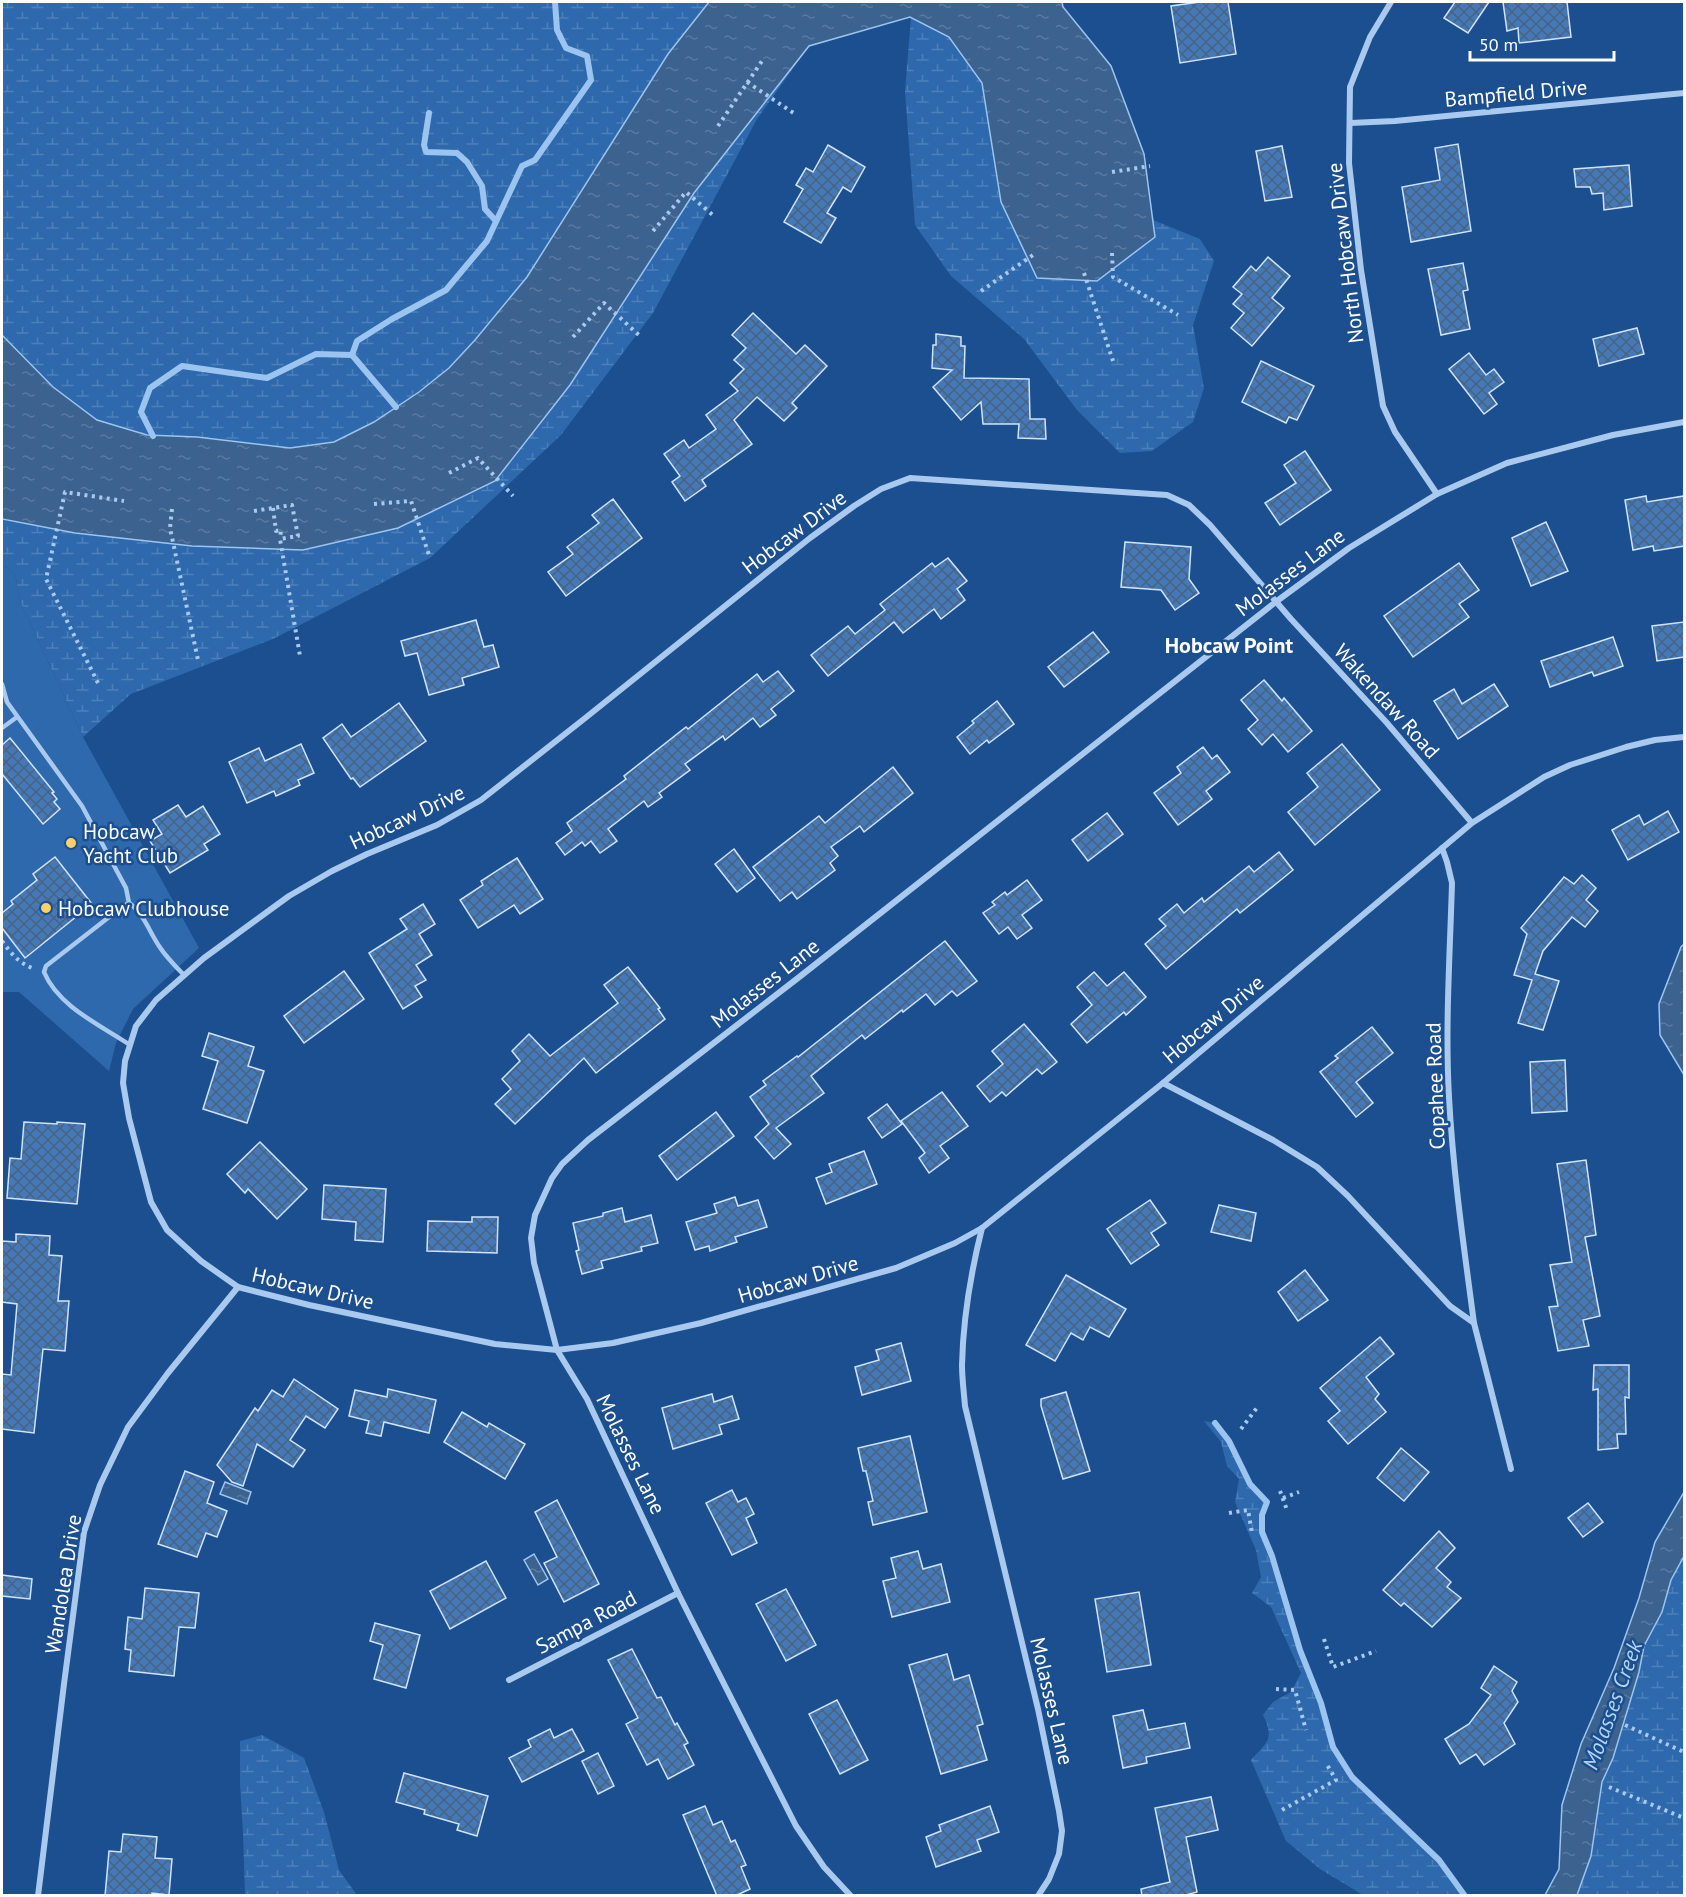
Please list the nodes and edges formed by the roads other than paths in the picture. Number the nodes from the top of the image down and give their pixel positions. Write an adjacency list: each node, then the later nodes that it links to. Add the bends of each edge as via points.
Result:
1 (1391, 2): 3 (street, North Hobcaw Drive, via 1370,37 1350,87)
2 (1684, 93): 3 (street, Bampfield Drive)
3 (1350, 123): 5 (street, North Hobcaw Drive, via 1349,164 1361,270 1383,406 1395,432)
4 (1684, 422): 5 (street, Molasses Lane, via 1613,435 1507,463)
5 (1437, 494): 6 (street, Molasses Lane, via 1349,548)
6 (1277, 601): 11 (street, Wakendaw Road); 14 (street, Hobcaw Drive, via 1210,525 1189,505 1167,495 910,478 881,489 810,538 481,800 437,825 341,866 289,896); 20 (street, Molasses Lane, via 562,1164 536,1215 531,1238)
7 (2, 684): 8 (lane)
8 (17, 717): 9 (lane); 13 (lane, via 82,806 126,888)
9 (2, 728)
10 (1684, 737): 11 (street, Hobcaw Drive, via 1626,747 1570,765)
11 (1472, 823): 12 (street, Hobcaw Drive)
12 (1442, 848): 16 (street, Hobcaw Drive); 19 (street, Copahee Road, via 1452,883 1449,1096)
13 (129, 903): 14 (lane, via 170,962); 15 (lane, via 46,966 44,972 49,984 71,1006)
14 (184, 975): 15 (street, Hobcaw Drive, via 156,1000 136,1026)
15 (130, 1046): 18 (street, Hobcaw Drive, via 123,1083 151,1202 167,1230)
16 (1163, 1083): 17 (street, Hobcaw Drive); 19 (street, via 1317,1167 1450,1306)
17 (982, 1228): 20 (street, Hobcaw Drive, via 955,1244 896,1268 830,1288 614,1343); 26 (street, Molasses Lane, via 966,1315 962,1366 965,1406 1058,1800 1062,1831 1059,1854)
18 (238, 1287): 20 (street, Hobcaw Drive, via 486,1342); 24 (street, Wandolea Drive, via 128,1427 100,1485 84,1532)
19 (1474, 1323): 21 (street, Copahee Road)
20 (557, 1350): 22 (street, Molasses Lane, via 595,1416)
21 (1511, 1470)
22 (678, 1593): 23 (street, Sampa Road); 25 (street, Molasses Lane, via 796,1826 824,1867)
23 (509, 1680)
24 (38, 1896)
25 (851, 1896)
26 (1038, 1896)

